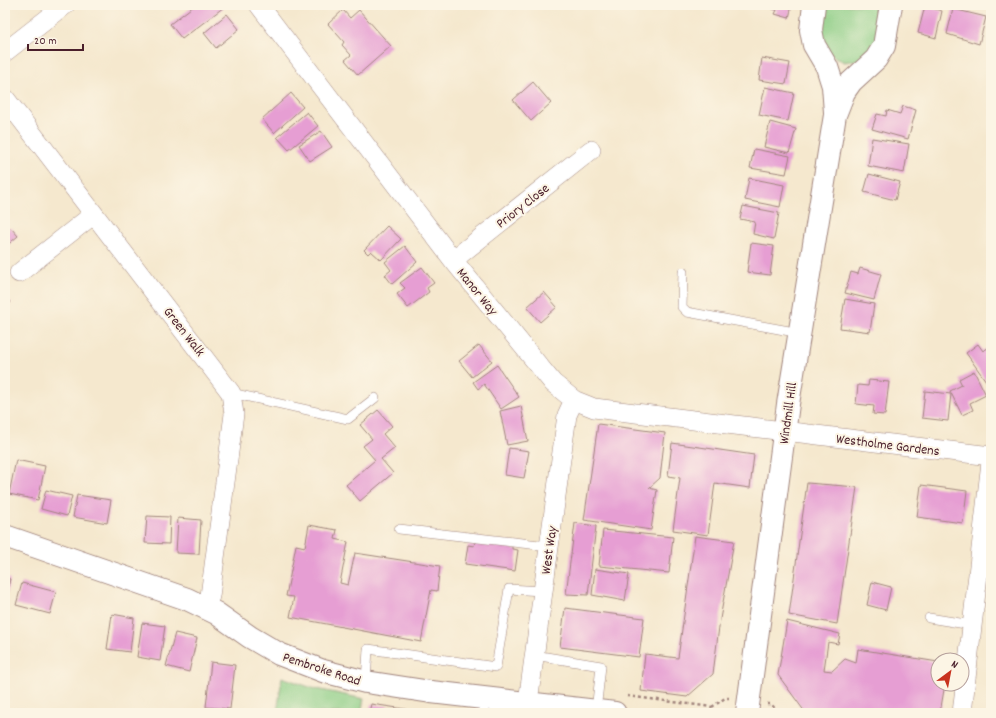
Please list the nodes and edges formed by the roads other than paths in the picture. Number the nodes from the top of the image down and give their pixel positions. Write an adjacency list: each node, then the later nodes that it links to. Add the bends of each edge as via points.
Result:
1 (65, 5): 5 (street)
2 (814, 5): 7 (street, Windmill Hill, via 811,30 814,45 827,67 833,86)
3 (891, 5): 7 (street, Windmill Hill, via 884,46 876,59 844,92)
4 (266, 9): 10 (street, Manor Way)
5 (5, 52)
6 (5, 98): 9 (street, Green Walk)
7 (835, 115): 13 (street, Windmill Hill)
8 (591, 150): 10 (street, Priory Close)
9 (94, 214): 12 (street); 14 (street, Green Walk)
10 (453, 260): 16 (street, Manor Way, via 553,383)
11 (684, 272): 13 (lane, via 682,307 687,312)
12 (19, 273)
13 (800, 333): 17 (street, Windmill Hill)
14 (231, 393): 15 (lane, via 348,420); 24 (street, Green Walk, via 234,414 210,596)
15 (375, 398)
16 (574, 400): 17 (street, Manor Way, via 594,408); 22 (street, West Way, via 567,415)
17 (784, 431): 18 (street, Westholme Gardens); 32 (street, Windmill Hill)
18 (991, 456)
19 (991, 462): 26 (street)
20 (399, 529): 22 (lane)
21 (5, 536): 24 (street, Pembroke Road, via 157,587)
22 (548, 546): 23 (street, West Way)
23 (542, 591): 27 (street, West Way); 28 (lane, via 509,589 496,667 368,649)
24 (205, 608): 28 (street, Pembroke Road, via 292,660)
25 (929, 618): 26 (lane)
26 (972, 625): 33 (street)
27 (534, 655): 29 (street, West Way); 31 (lane, via 601,666)
28 (366, 682): 30 (street, Pembroke Road)
29 (528, 702): 30 (street, Pembroke Road); 31 (street, Pembroke Road)
30 (484, 706)
31 (606, 712)
32 (747, 713)
33 (962, 713)

